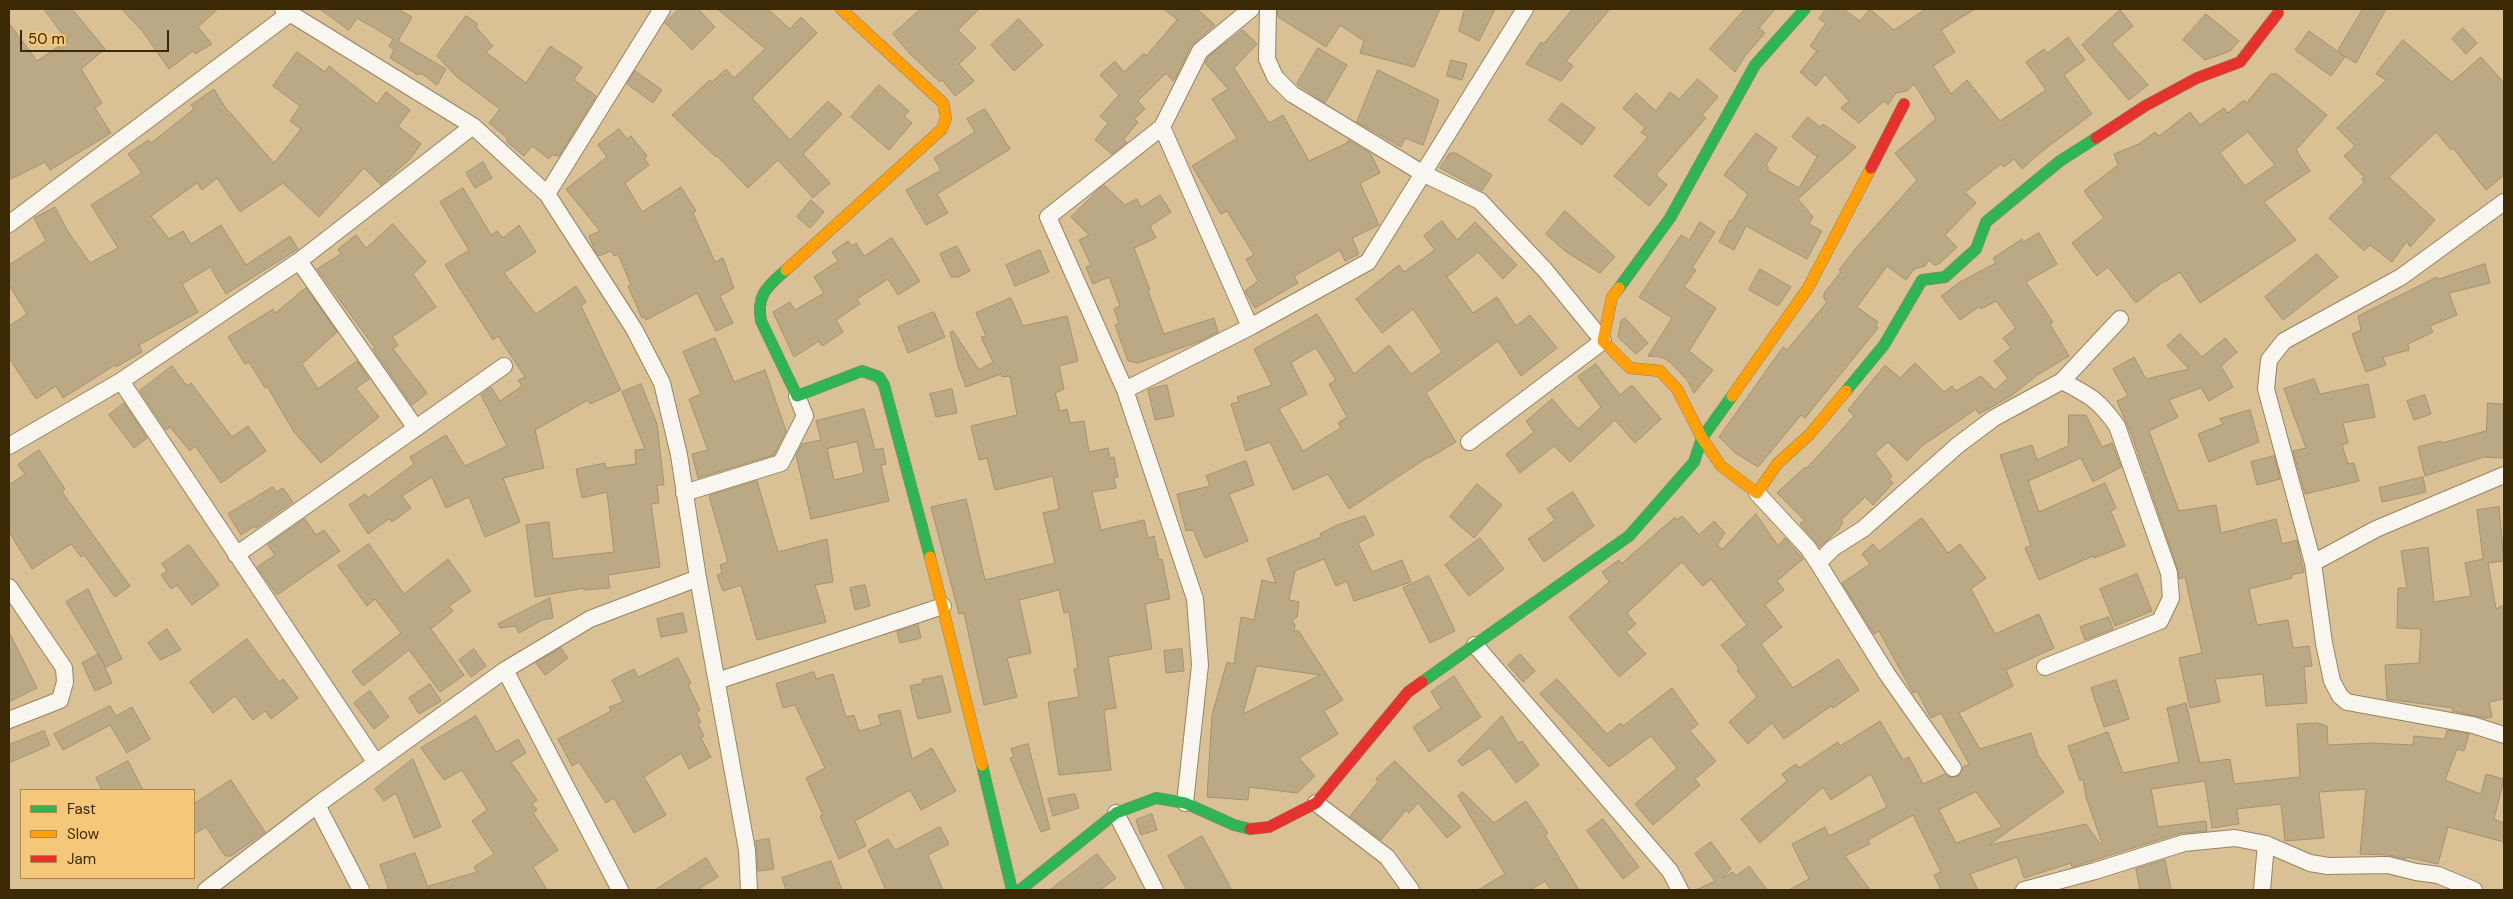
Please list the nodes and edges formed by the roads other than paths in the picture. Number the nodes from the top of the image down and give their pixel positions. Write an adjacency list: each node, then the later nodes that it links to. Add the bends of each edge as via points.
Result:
1 (662, 9): 13 (street)
2 (841, 9): 24 (street, via 943,103 946,118 942,129 764,290 759,310 762,321)
3 (1251, 9): 11 (street, via 1200,51)
4 (1268, 9): 12 (street, via 1267,59 1275,77 1292,94)
5 (1525, 9): 12 (street)
6 (1805, 9): 19 (street, via 1755,65 1670,218 1612,297)
7 (286, 12): 10 (street); 15 (street)
8 (2278, 13): 31 (street, via 2240,62 2197,78 2145,106 2060,161 1986,222 1976,249 1945,277 1922,280 1884,345 1809,435 1777,464)
9 (1904, 104): 26 (street, via 1808,288)
10 (473, 126): 13 (street); 16 (street)
11 (1162, 127): 18 (street); 23 (street, via 1048,217)
12 (1422, 173): 18 (street, via 1368,262); 19 (street, via 1480,201 1545,270)
13 (547, 194): 30 (street, via 634,329 662,383 679,455)
14 (2504, 202): 33 (street, via 2401,277 2284,341 2268,360 2266,389)
15 (9, 224)
16 (299, 261): 21 (street); 25 (street)
17 (2120, 319): 22 (street)
18 (1250, 328): 23 (street)
19 (1602, 341): 26 (street, via 1630,368 1660,371 1677,389); 27 (street)
20 (504, 366): 25 (street)
21 (121, 380): 28 (street); 32 (street)
22 (2062, 381): 34 (street, via 1994,418); 39 (street, via 2103,406 2117,426 2170,573 2171,598 2160,621)
23 (1125, 390): 46 (street, via 1195,599 1200,665)
24 (797, 396): 30 (street, via 804,416 781,463); 37 (street, via 862,371 878,377 884,386)
25 (415, 427): 32 (street)
26 (1702, 438): 31 (street, via 1721,466); 38 (street, via 1699,454 1692,466 1629,536)
27 (1469, 442)
28 (9, 446)
29 (2504, 475): 33 (street, via 2376,529)
30 (684, 493): 35 (street)
31 (1757, 493): 34 (street)
32 (236, 555): 44 (street)
33 (2313, 562): 43 (street, via 2324,643 2332,681 2340,696 2347,702 2473,725)
34 (1818, 563): 45 (street, via 1887,674)
35 (698, 578): 40 (street, via 590,619); 41 (street)
36 (9, 587): 42 (street, via 64,668 65,682 60,700)
37 (943, 606): 41 (street); 55 (street)
38 (1475, 646): 47 (street, via 1408,692); 59 (street, via 1670,871)
39 (2045, 667)
40 (505, 670): 44 (street); 53 (street)
41 (717, 681): 54 (street, via 747,850)
42 (9, 720)
43 (2504, 735)
44 (376, 764): 48 (street)
45 (1953, 768)
46 (1186, 803): 47 (street, via 1234,825 1251,829 1269,827); 49 (street, via 1156,798)
47 (1316, 803): 58 (street, via 1387,857)
48 (317, 805): 51 (street); 52 (street)
49 (1116, 813): 56 (street); 57 (street)
50 (2266, 844): 60 (street, via 2235,838 2184,843); 61 (street); 62 (street, via 2328,866 2388,865 2438,875)
51 (206, 890)
52 (361, 890)
53 (620, 890)
54 (749, 890)
55 (1012, 890)
56 (1020, 890)
57 (1155, 890)
58 (1411, 890)
59 (1680, 890)
60 (2024, 890)
61 (2262, 890)
62 (2474, 890)

